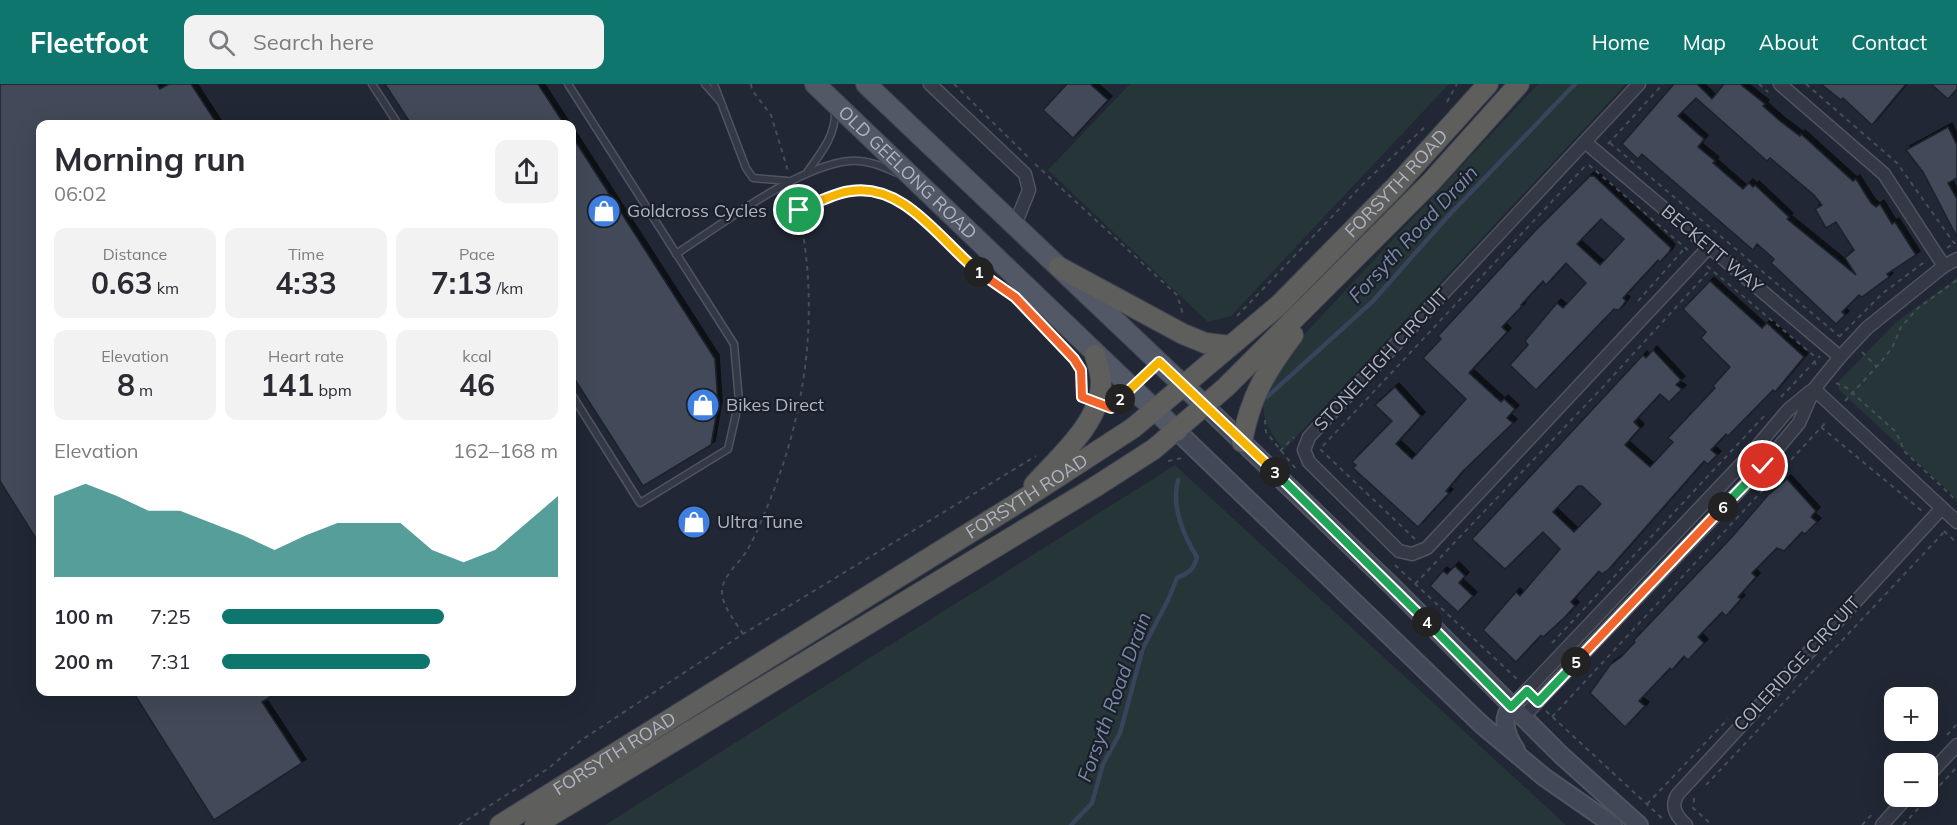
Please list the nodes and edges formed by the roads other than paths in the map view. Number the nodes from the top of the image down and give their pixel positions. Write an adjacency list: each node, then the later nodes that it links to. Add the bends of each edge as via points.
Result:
1 (372, 84): 14 (lane)
2 (568, 84): 21 (lane)
3 (705, 84): 13 (lane)
4 (714, 84): 13 (lane)
5 (815, 84): 12 (main road, OLD GEELONG ROAD)
6 (930, 84): 19 (street, via 1025,174 1029,190)
7 (1488, 84): 26 (highway, FORSYTH ROAD, via 1279,306)
8 (1519, 84): 25 (highway, FORSYTH ROAD, via 1431,182)
9 (1639, 84): 15 (street, STONELEIGH CIRCUIT)
10 (1780, 84): 23 (street, via 1884,174)
11 (873, 87): 19 (main road, OLD GEELONG ROAD)
12 (833, 101): 16 (lane, via 834,128); 18 (main road, OLD GEELONG ROAD)
13 (722, 103): 17 (lane, via 753,178)
14 (395, 120)
15 (1585, 142): 20 (street, BECKETT WAY); 20 (street, STONELEIGH CIRCUIT, via 1305,443 1309,462 1399,551 1412,554 1427,548)
16 (807, 172): 17 (lane); 18 (lane, via 850,160 879,165)
17 (791, 180): 21 (lane)
18 (916, 181): 28 (main road, OLD GEELONG ROAD)
19 (1016, 225): 24 (main road, OLD GEELONG ROAD)
20 (1709, 247): 27 (street, BECKETT WAY)
21 (676, 254): 31 (lane, via 734,344 739,401 728,449 640,503)
22 (1957, 259): 23 (street)
23 (1944, 266): 27 (street)
24 (1059, 267): 26 (highway, via 1183,334 1204,343); 29 (main road, OLD GEELONG ROAD)
25 (1334, 280): 32 (highway, FORSYTH ROAD); 35 (highway, via 1270,366 1250,405)
26 (1230, 346): 29 (highway, FORSYTH ROAD)
27 (1836, 353): 30 (street)
28 (1095, 355): 33 (main road, OLD GEELONG ROAD); 38 (highway, via 1101,378 1097,402 1078,435)
29 (1184, 385): 32 (main road, OLD GEELONG ROAD); 33 (highway, FORSYTH ROAD)
30 (1814, 389): 36 (street, via 1788,410); 37 (street, via 1799,423); 39 (street)
31 (576, 401)
32 (1205, 406): 34 (highway, FORSYTH ROAD); 35 (main road)
33 (1155, 410): 34 (main road, OLD GEELONG ROAD); 38 (highway, FORSYTH ROAD)
34 (1176, 431): 43 (main road); 47 (highway, FORSYTH ROAD, via 1095,487)
35 (1242, 442): 41 (main road)
36 (1750, 455): 37 (street); 41 (street, via 1527,691)
37 (1763, 466): 41 (street, via 1538,702)
38 (1016, 504): 46 (highway, FORSYTH ROAD)
39 (1942, 508): 40 (street); 50 (street, COLERIDGE CIRCUIT, via 1678,794 1674,810)
40 (1957, 522)
41 (1517, 713): 43 (main road, via 1506,715 1506,732); 49 (main road)
42 (1957, 745): 44 (street)
43 (1521, 758): 48 (main road)
44 (1938, 765)
45 (1898, 807): 51 (street)
46 (500, 825)
47 (534, 825)
48 (1613, 825)
49 (1639, 825)
50 (1686, 825)
51 (1882, 825)

